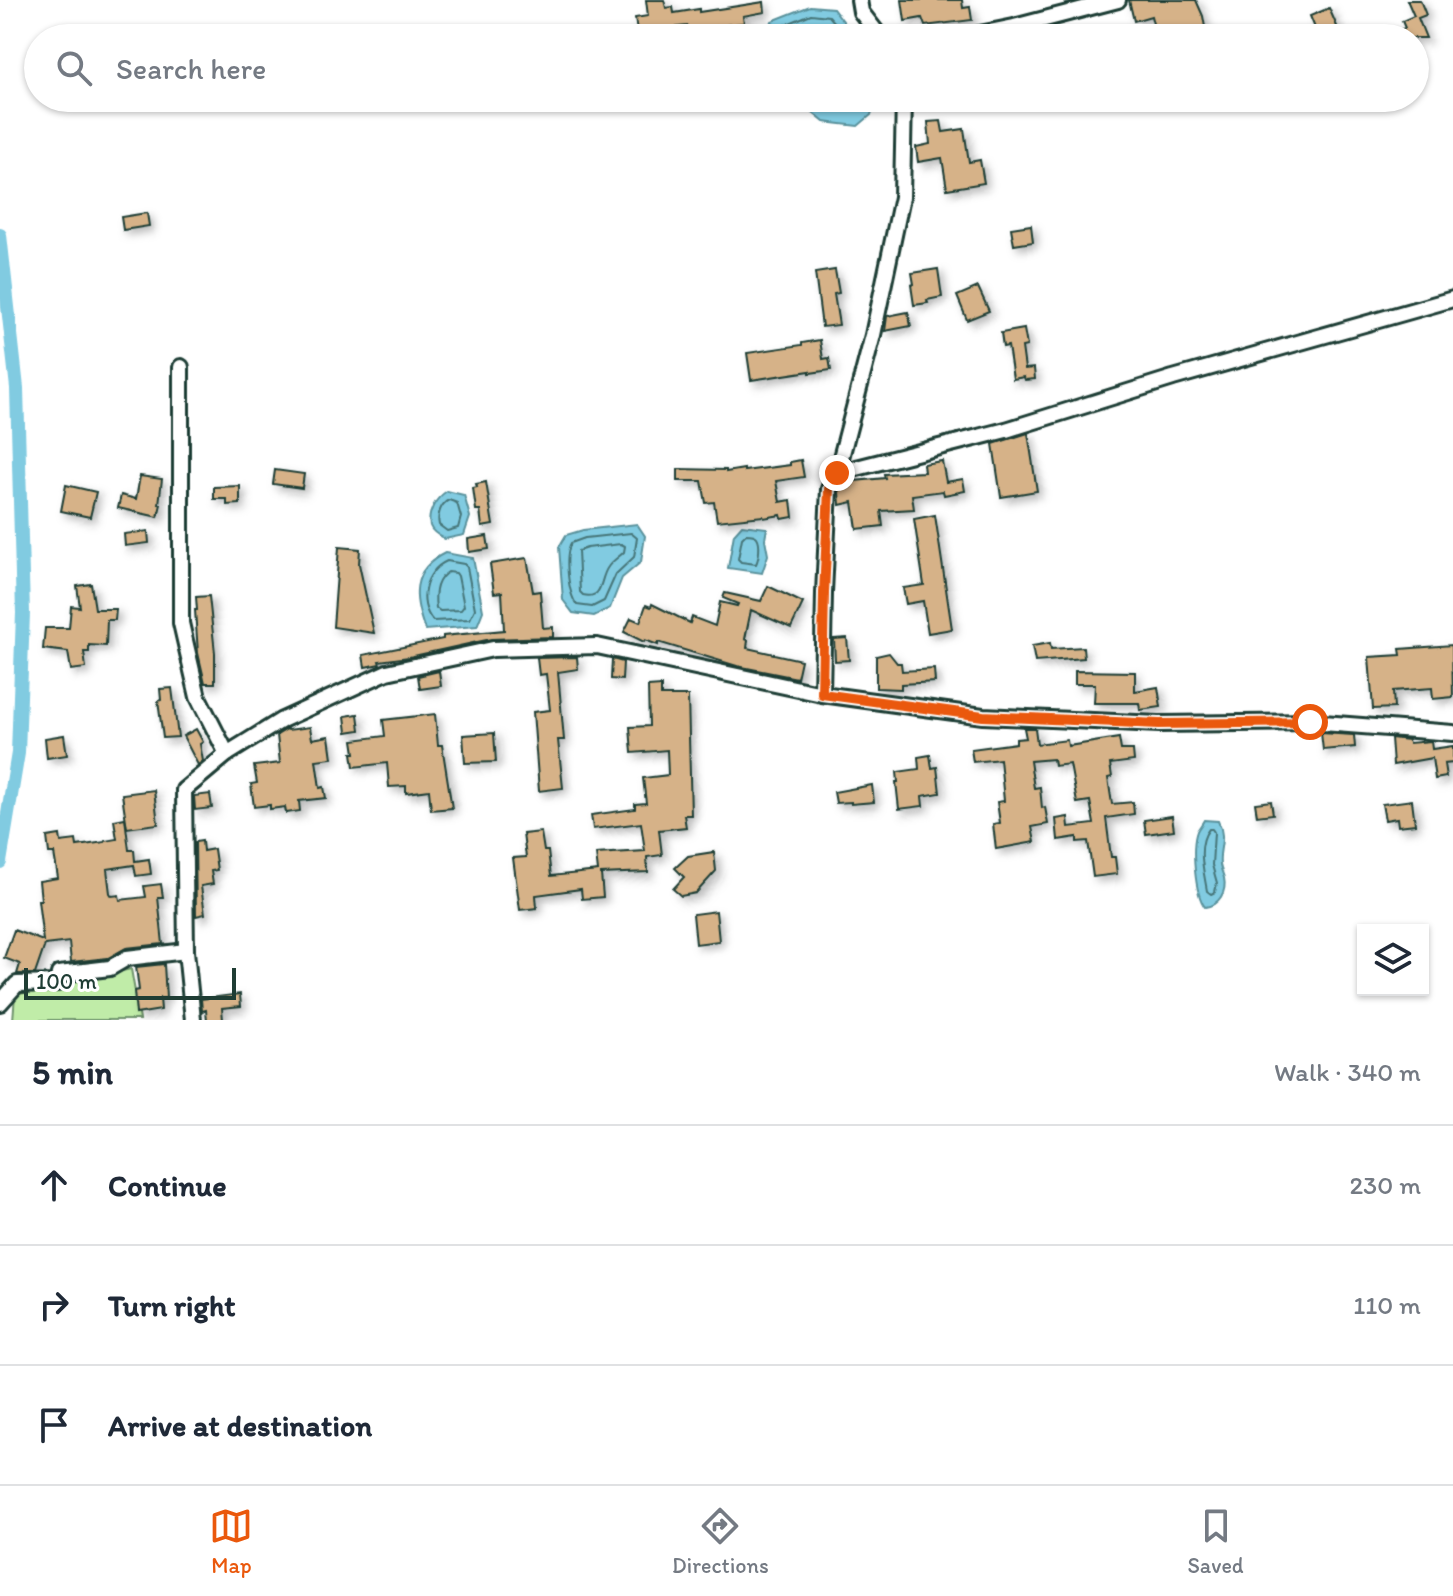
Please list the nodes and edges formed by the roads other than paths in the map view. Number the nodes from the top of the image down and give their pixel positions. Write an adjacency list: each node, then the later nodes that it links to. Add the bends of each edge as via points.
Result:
1 (859, 0): 3 (street)
2 (1118, 0): 4 (street)
3 (870, 24)
4 (1025, 24)
5 (904, 112): 8 (street, via 902,197)
6 (1453, 299): 8 (street, via 1006,430)
7 (181, 367): 11 (street, via 181,623 198,697)
8 (837, 473): 9 (street, via 829,489)
9 (822, 694): 10 (street, via 983,716 1159,724 1310,722); 11 (street, via 597,646 493,649 387,672 282,720)
10 (1453, 733)
11 (227, 754): 12 (street, via 184,790)
12 (186, 951): 13 (street, via 59,974 56,983 17,984); 14 (street)
13 (0, 1003)
14 (193, 1020)

